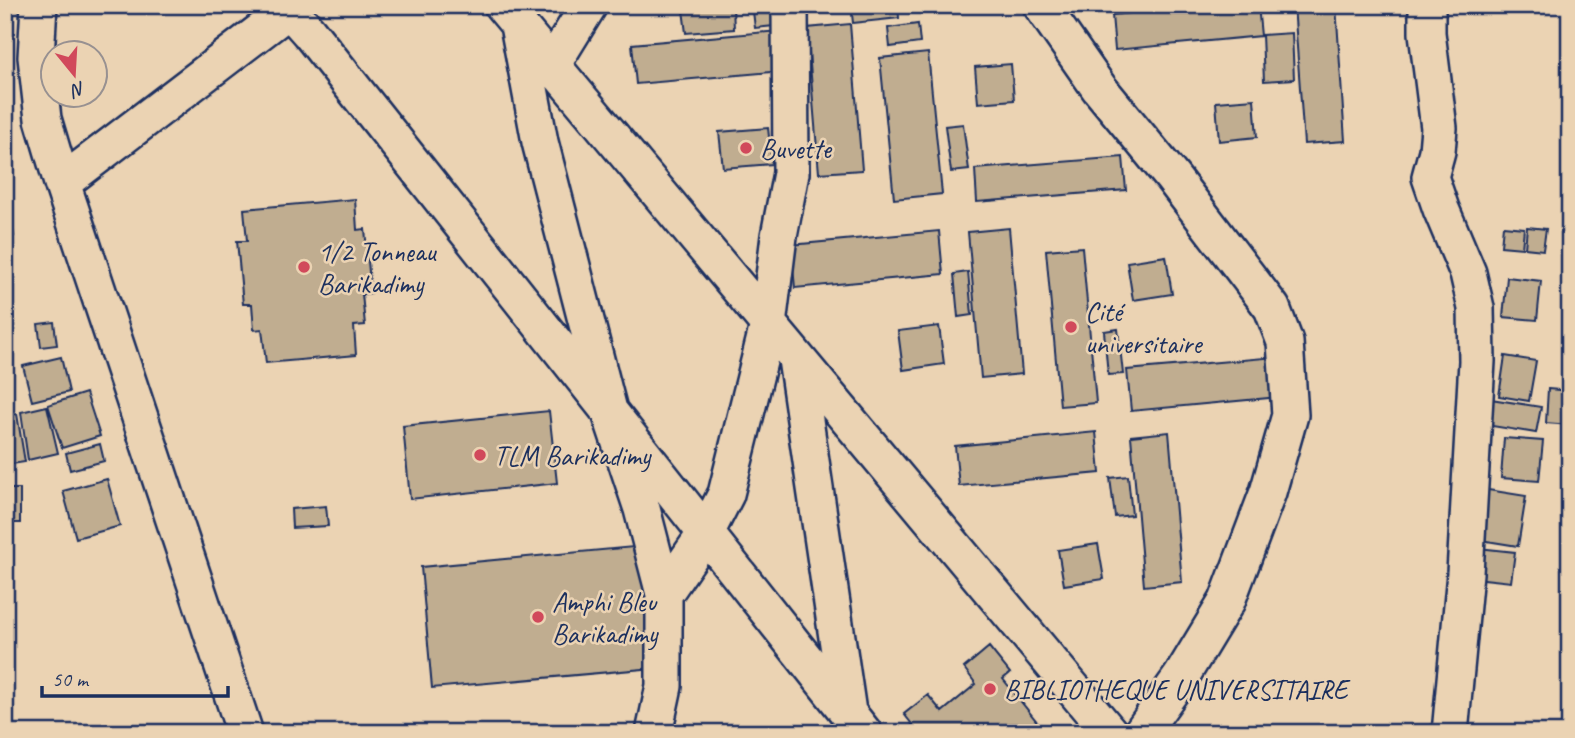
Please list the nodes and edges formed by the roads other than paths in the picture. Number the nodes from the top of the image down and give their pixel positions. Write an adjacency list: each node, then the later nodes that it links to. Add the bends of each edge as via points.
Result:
1 (39, 5): 9 (street, via 36,57 43,119)
2 (589, 5): 8 (street)
3 (790, 5): 10 (street, via 791,173)
4 (1041, 5): 19 (street, via 1099,88 1272,308 1285,342 1290,415 1268,492 1227,601)
5 (1427, 5): 20 (street, via 1440,128 1430,177 1468,273 1476,308 1466,559)
6 (290, 7): 9 (street); 12 (street)
7 (512, 12): 8 (street); 12 (street, via 540,142)
8 (552, 65): 10 (street)
9 (62, 183): 16 (street)
10 (768, 325): 11 (street); 13 (street, via 726,494)
11 (796, 359): 15 (street); 18 (street)
12 (609, 410): 13 (street); 14 (street)
13 (706, 533): 14 (street); 15 (street)
14 (664, 594): 17 (street, via 664,686)
15 (854, 726)
16 (244, 733)
17 (654, 733)
18 (1110, 733)
19 (1141, 733)
20 (1450, 733)

